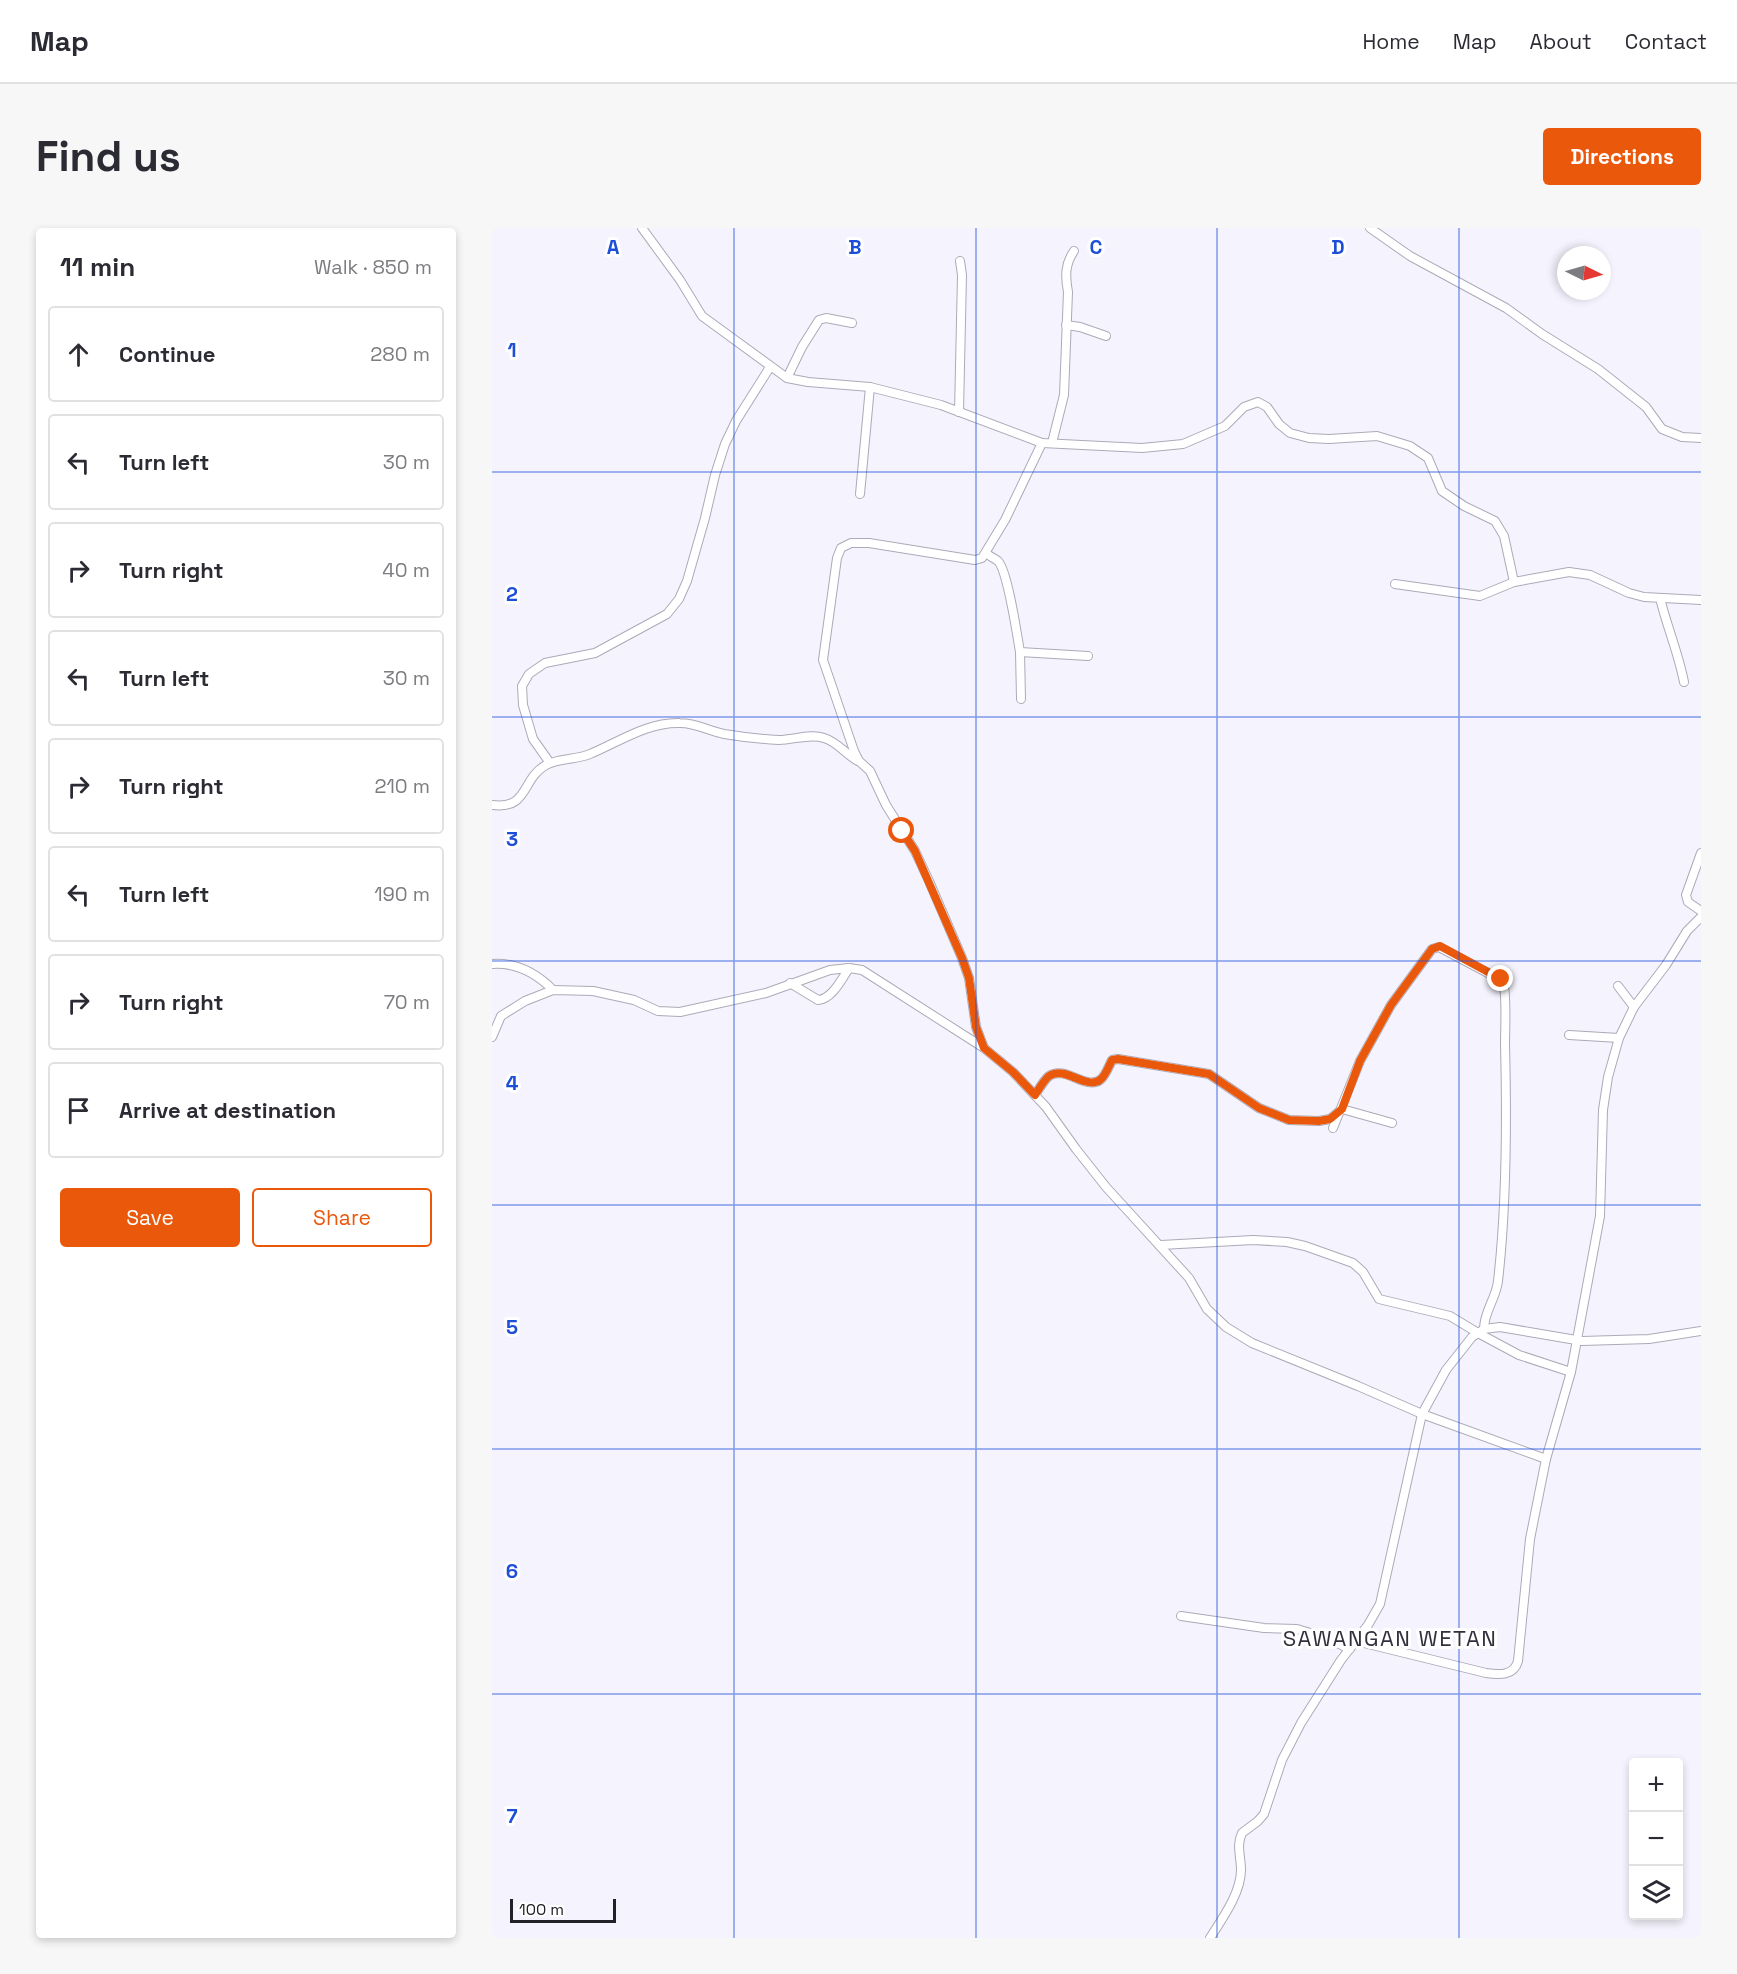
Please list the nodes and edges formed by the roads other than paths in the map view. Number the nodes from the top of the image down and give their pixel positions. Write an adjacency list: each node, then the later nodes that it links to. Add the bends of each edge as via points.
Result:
1 (642, 228): 8 (street, via 702,316)
2 (1370, 228): 12 (street, via 1410,256 1506,308 1598,369 1646,407 1662,429 1682,437)
3 (1074, 251): 6 (street, via 1066,267)
4 (960, 261): 11 (street)
5 (852, 322): 9 (street, via 819,320)
6 (1066, 325): 7 (street); 14 (street, via 1064,395)
7 (1106, 336)
8 (770, 367): 9 (street); 26 (street, via 725,444 679,599 667,614 595,653 545,663 529,674 522,686 533,740)
9 (787, 378): 10 (street)
10 (870, 387): 11 (street); 15 (street)
11 (959, 412): 13 (street)
12 (1701, 438)
13 (1042, 443): 14 (street); 16 (street)
14 (1052, 443): 17 (street, via 1142,448 1183,444 1225,426 1244,407 1258,402 1290,433 1329,439 1377,436 1410,446 1428,458 1442,491 1495,521 1504,536)
15 (860, 494)
16 (986, 553): 21 (street, via 1004,571); 25 (street, via 975,560 870,543 851,543 841,548 824,660)
17 (1514, 582): 18 (street, via 1480,596); 19 (street, via 1569,572 1590,575 1629,593)
18 (1395, 584)
19 (1660, 598): 20 (street); 23 (street)
20 (1701, 600)
21 (1020, 652): 22 (street); 24 (street)
22 (1088, 656)
23 (1684, 682)
24 (1021, 699)
25 (859, 761): 26 (street, via 824,737 746,737 678,723 629,735 580,758); 40 (street, via 870,771 915,851 962,958)
26 (550, 763): 27 (street, via 531,778 522,797 503,806)
27 (492, 805)
28 (1701, 854): 29 (street, via 1686,895 1688,902)
29 (1701, 911)
30 (1701, 917): 36 (street)
31 (492, 964): 35 (street, via 517,966)
32 (849, 968): 33 (street); 33 (street, via 822,1000); 40 (street, via 862,970)
33 (790, 983): 35 (street, via 766,993 670,1012 609,994)
34 (1618, 986): 36 (street)
35 (553, 990): 38 (street, via 501,1016)
36 (1634, 1006): 39 (street)
37 (1569, 1035): 39 (street)
38 (492, 1036)
39 (1619, 1038): 48 (street, via 1603,1110 1600,1216)
40 (984, 1048): 41 (street)
41 (1035, 1095): 42 (street, via 1055,1074 1099,1081 1112,1060 1118,1059 1209,1074 1259,1108 1289,1120 1330,1119); 45 (street, via 1106,1187)
42 (1342, 1109): 43 (street); 44 (street); 46 (street, via 1360,1061 1391,1005 1432,949 1440,946 1503,981 1506,1133 1498,1281)
43 (1392, 1123)
44 (1333, 1128)
45 (1161, 1245): 46 (street, via 1253,1240 1305,1246 1353,1263 1380,1299 1450,1316); 50 (street, via 1189,1278 1207,1309 1237,1336)
46 (1481, 1331): 48 (street, via 1512,1327); 49 (street, via 1519,1355); 50 (street, via 1451,1363)
47 (1701, 1331): 48 (street, via 1650,1339)
48 (1577, 1340): 49 (street)
49 (1571, 1372): 51 (street)
50 (1422, 1414): 51 (street); 53 (street, via 1380,1604)
51 (1546, 1459): 53 (street, via 1530,1539 1515,1669 1497,1674 1466,1669)
52 (1181, 1616): 54 (street, via 1297,1629)
53 (1356, 1641): 54 (street)
54 (1350, 1649): 55 (street, via 1296,1732 1264,1814 1242,1833 1238,1886)
55 (1210, 1938)

